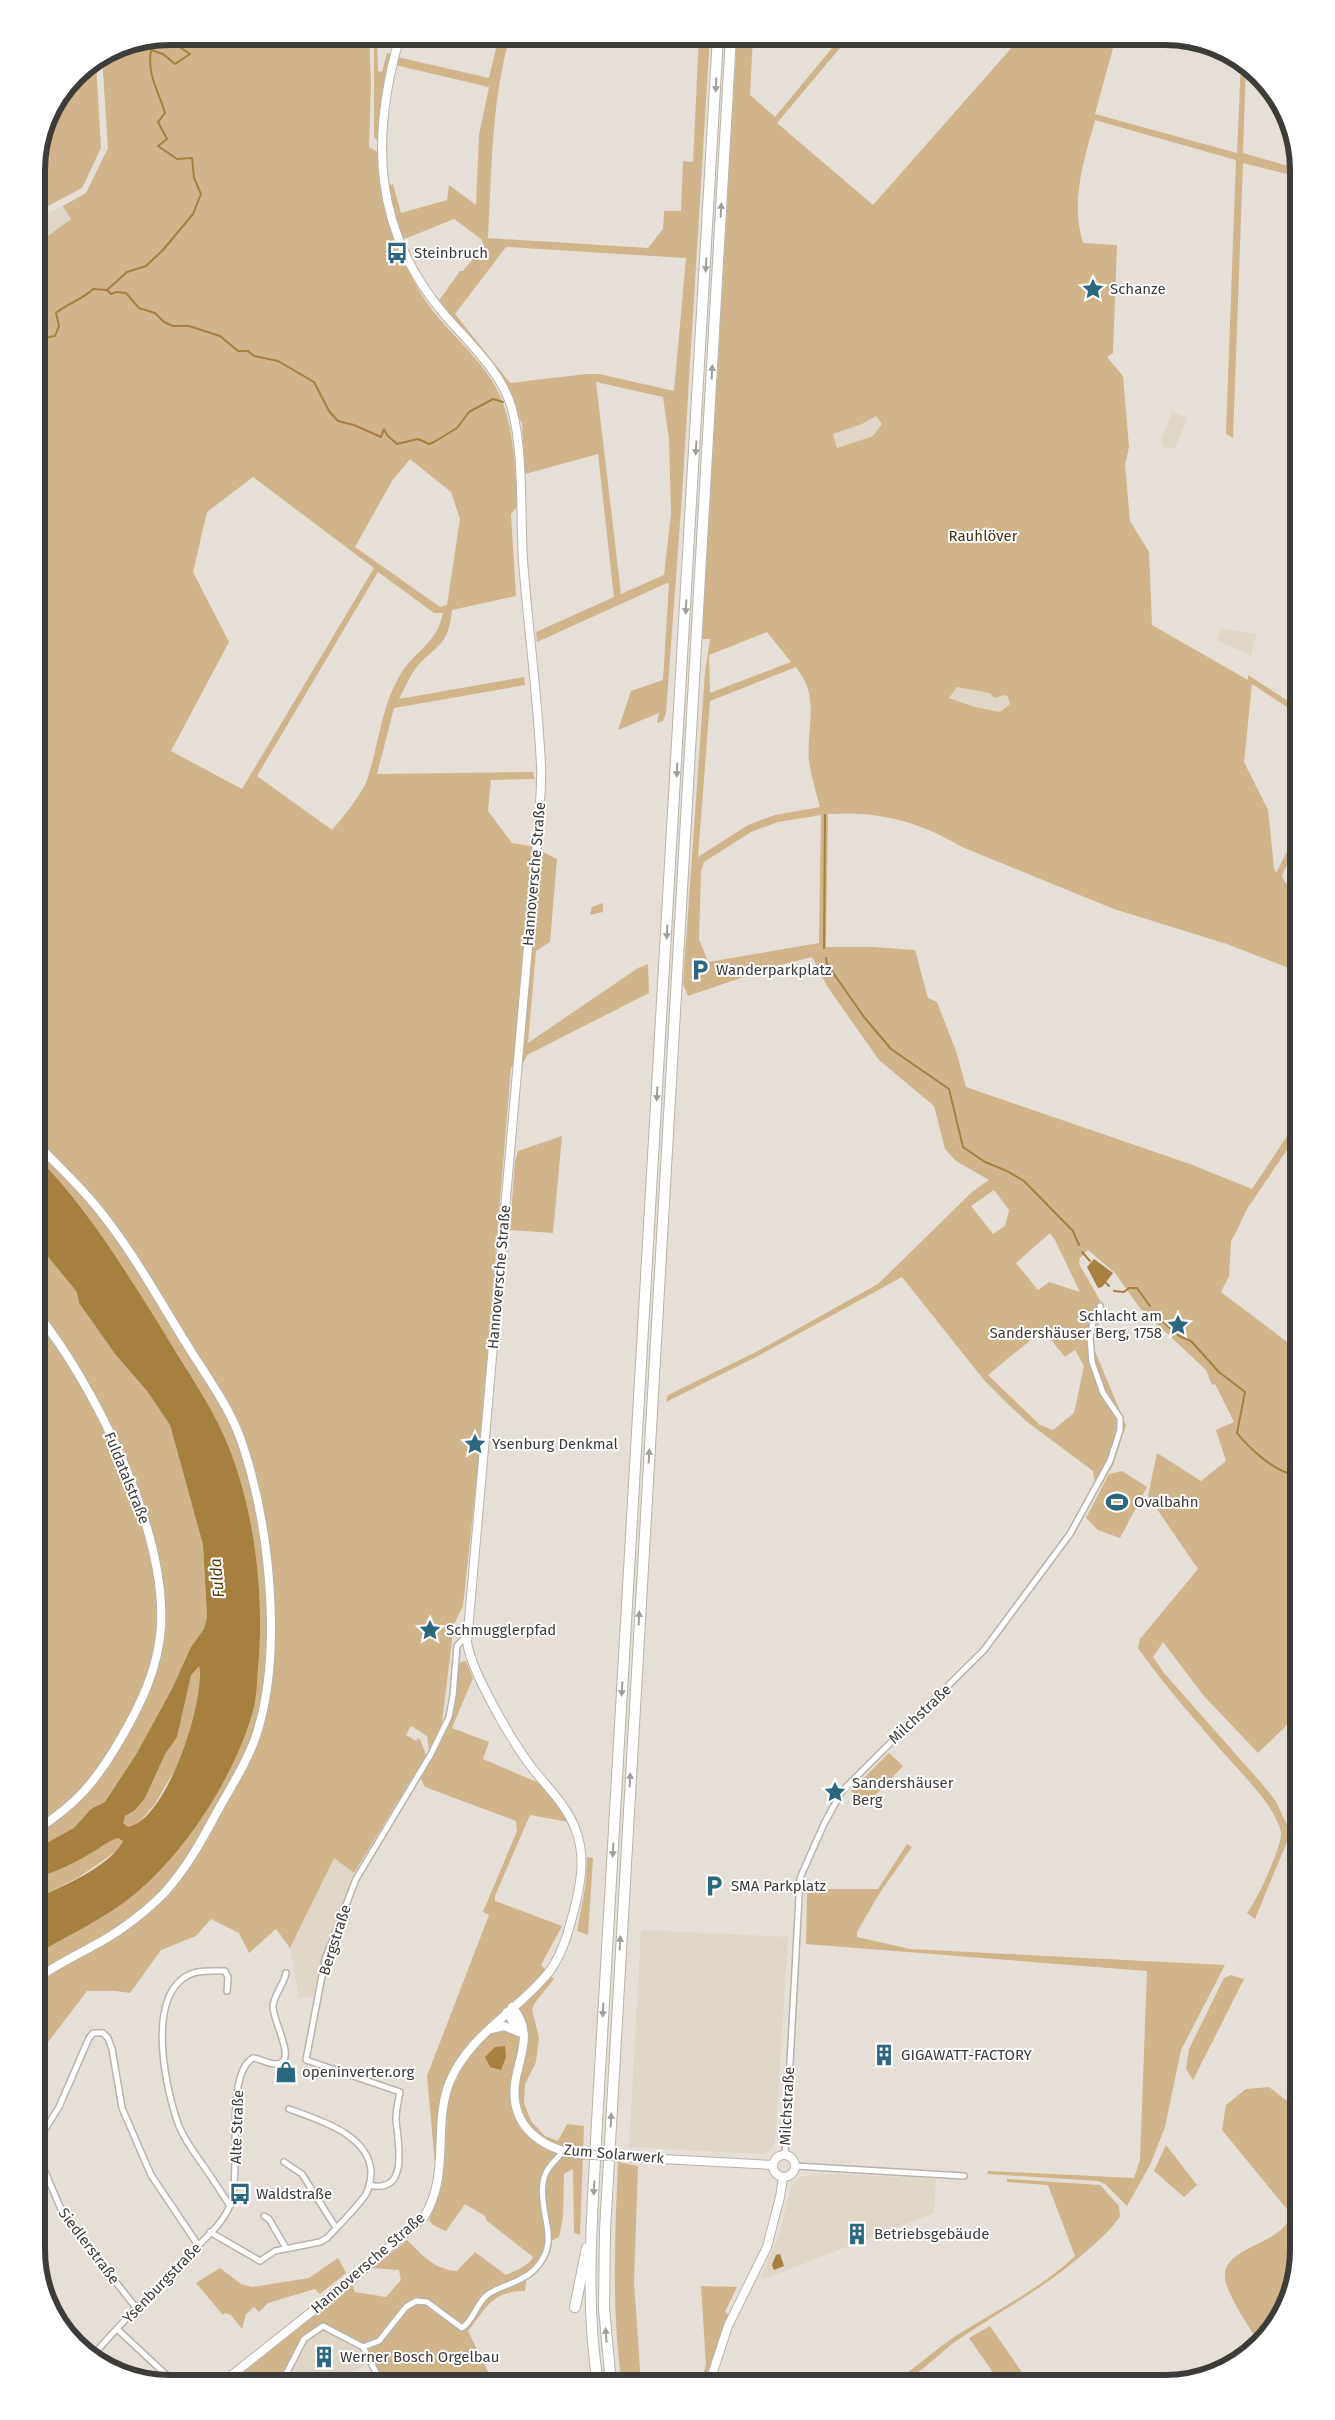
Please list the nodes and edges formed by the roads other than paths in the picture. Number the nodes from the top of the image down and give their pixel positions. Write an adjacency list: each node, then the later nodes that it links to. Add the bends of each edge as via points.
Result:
1 (398, 45): 7 (main road, Hannoversche Straße, via 381,150 385,194 394,230 413,272 495,374 512,408 541,764 538,833)
2 (717, 45): 29 (highway, one-way to 29)
3 (730, 45): 43 (highway, one-way to 3, via 604,2308 605,2220)
4 (45, 1153): 9 (main road, via 95,1206 127,1250 225,1406 244,1447 264,1532 270,1596 270,1668 256,1737 206,1832 179,1874 164,1893 103,1941)
5 (1100, 1306): 18 (street, Milchstraße, via 1090,1338 1092,1362 1103,1393 1120,1418 1120,1430 1110,1461 1070,1534 984,1650 842,1791 800,1878)
6 (45, 1323): 8 (main road, Fuldatalstraße, via 84,1382 144,1514 156,1569 161,1626 148,1690 103,1769 66,1809)
7 (467, 1635): 12 (main road, Hannoversche Straße, via 469,1655 475,1670 521,1752 567,1812 581,1850 580,1884 561,1950 544,1977); 25 (street, Bergstraße, via 456,1646 453,1696 442,1732 362,1868 344,1909 325,1960 306,2060 400,2092 396,2111 401,2153 398,2168 387,2185)
8 (45, 1824)
9 (45, 1973)
10 (286, 1973): 26 (street, Alte Straße, via 273,2004 274,2019 287,2052 286,2058 274,2064 253,2058 247,2062 240,2076 234,2191)
11 (227, 1991): 26 (street, via 225,1971 200,1971 180,1980 163,2012 161,2030 167,2078 179,2125 191,2150)
12 (510, 2009): 13 (main road, Hannoversche Straße); 14 (main road, Zum Solarwerk, via 519,2016)
13 (485, 2033): 14 (main road, via 500,2026 512,2028); 39 (main road, Hannoversche Straße, via 466,2054 448,2086 438,2185 424,2217)
14 (521, 2035): 17 (main road, Zum Solarwerk, via 523,2054 514,2090 518,2112 536,2137)
15 (289, 2109): 25 (street, via 340,2130 362,2147 370,2160)
16 (45, 2130): 31 (street, via 60,2107 85,2046 93,2033 103,2032 108,2038 122,2108 151,2174)
17 (563, 2151): 20 (main road, Zum Solarwerk, bridge); 36 (street, via 548,2169 542,2183 548,2245 545,2256 533,2271 482,2299 470,2322 462,2328 427,2302 416,2301 406,2307 379,2341)
18 (785, 2155): 20 (main road, via 776,2158); 21 (main road, via 793,2159)
19 (284, 2162): 28 (street, via 302,2174)
20 (773, 2165): 24 (main road, via 776,2173)
21 (795, 2166): 23 (street); 24 (main road, via 791,2174)
22 (45, 2172): 34 (street, Siedlerstraße, via 64,2216)
23 (964, 2176)
24 (783, 2177): 44 (main road, via 767,2247 728,2326)
25 (370, 2185): 28 (street)
26 (230, 2206): 30 (street, Ysenburgstraße)
27 (264, 2216): 32 (street)
28 (336, 2228): 32 (street, via 320,2242)
29 (592, 2230): 33 (highway); 42 (highway, via 593,2340)
30 (210, 2232): 31 (street, Ysenburgstraße); 32 (street, via 260,2261)
31 (198, 2245): 34 (street, Ysenburgstraße)
32 (286, 2248)
33 (575, 2307)
34 (137, 2309): 35 (street, Ysenburgstraße)
35 (117, 2330): 37 (street, Ysenburgstraße); 38 (street)
36 (364, 2347): 40 (street, via 323,2326 304,2339); 41 (street)
37 (97, 2351)
38 (165, 2375)
39 (233, 2375)
40 (286, 2375)
41 (378, 2375)
42 (597, 2375)
43 (610, 2375)
44 (712, 2375)

